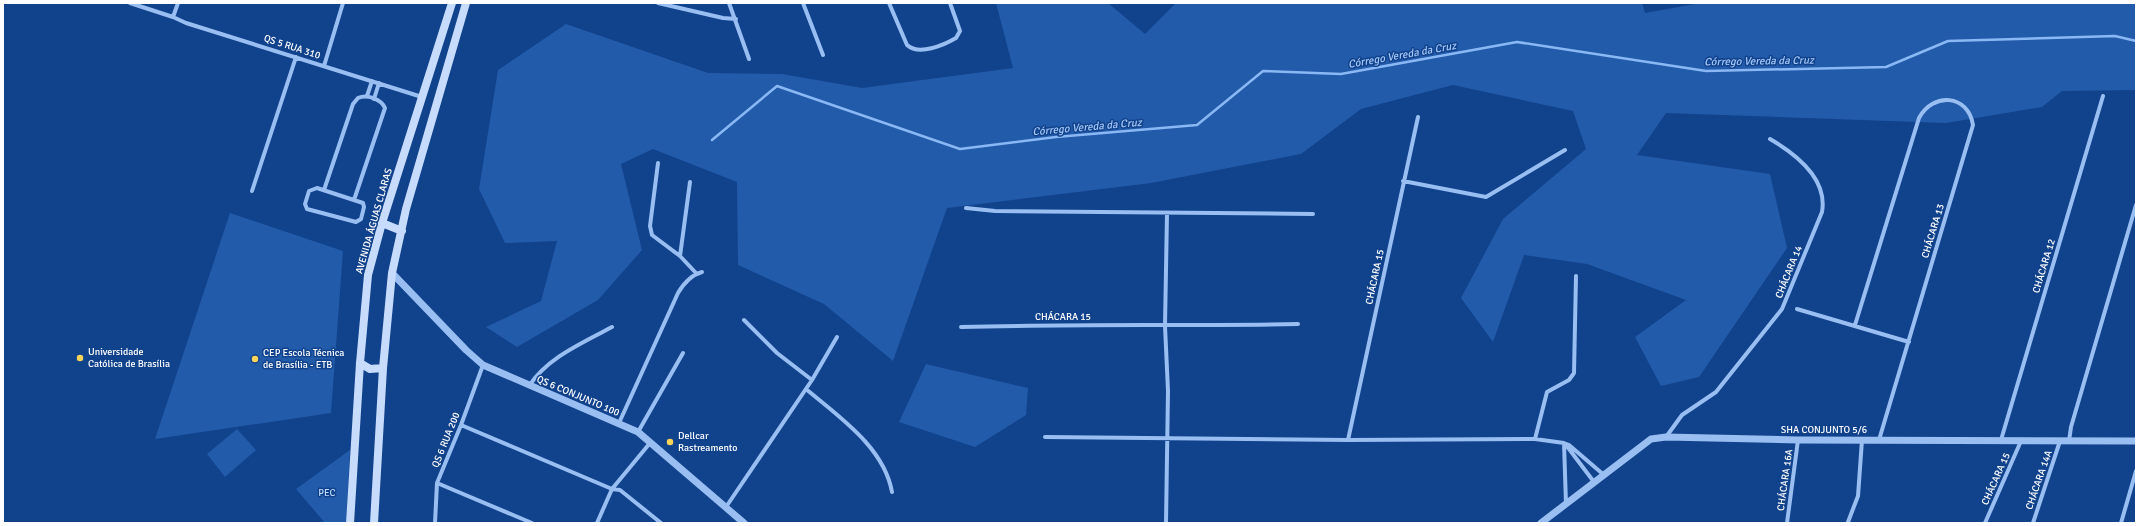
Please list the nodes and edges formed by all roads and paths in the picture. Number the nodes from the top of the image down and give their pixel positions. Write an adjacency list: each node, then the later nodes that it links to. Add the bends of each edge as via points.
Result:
1 (130, 3): 11 (street, QS 5 RUA 310)
2 (178, 3): 11 (street)
3 (343, 3): 16 (street)
4 (452, 3): 20 (main road, AVENIDA ÁGUAS CLARAS)
5 (466, 3): 37 (main road, via 406,209)
6 (658, 3): 12 (street)
7 (729, 3): 12 (street)
8 (803, 3): 13 (street)
9 (889, 3): 10 (street, via 907,45 917,49 938,46 956,38 960,31)
10 (950, 3)
11 (172, 17): 14 (street, QS 5 RUA 310)
12 (736, 19): 15 (street)
13 (823, 55)
14 (296, 57): 16 (street, QS 5 RUA 310); 29 (street)
15 (749, 59)
16 (324, 66): 17 (street, QS 5 RUA 310)
17 (372, 81): 18 (street, QS 5 RUA 310); 19 (street)
18 (379, 83): 20 (street, QS 5 RUA 310); 22 (street)
19 (367, 96): 22 (street); 30 (street, via 358,98 353,104)
20 (422, 96): 36 (main road, AVENIDA ÁGUAS CLARAS)
21 (2103, 96): 72 (street, CHÁCARA 12)
22 (374, 99): 31 (street, via 385,108)
23 (1418, 117): 27 (street, CHÁCARA 15)
24 (1770, 139): 65 (street, CHÁCARA 14, via 1791,152 1813,175 1823,200 1822,212 1782,309 1716,392 1682,415)
25 (1565, 150): 27 (street, via 1486,197)
26 (658, 163): 38 (street, via 650,226 652,235)
27 (1404, 181): 68 (street, CHÁCARA 15)
28 (690, 182): 38 (street)
29 (252, 190)
30 (324, 190): 31 (street); 31 (street, via 310,189 304,204 306,208 356,222 361,219 364,207 363,203)
31 (354, 200)
32 (2136, 205): 75 (street)
33 (966, 208): 34 (street, via 995,212)
34 (1167, 214): 35 (street); 49 (street)
35 (1313, 214)
36 (382, 224): 37 (main road); 55 (main road, AVENIDA ÁGUAS CLARAS, via 366,292)
37 (402, 231): 40 (main road)
38 (680, 256): 41 (street)
39 (702, 272): 41 (street)
40 (392, 273): 43 (main road); 44 (street, QS 6 CONJUNTO 100)
41 (696, 274): 61 (street, via 684,283 676,297)
42 (1576, 276): 67 (street, via 1574,373 1569,380 1547,392)
43 (391, 287): 44 (street); 57 (main road)
44 (406, 287): 56 (street, QS 6 CONJUNTO 100)
45 (1797, 309): 48 (street)
46 (744, 320): 58 (street, via 777,353)
47 (1298, 324): 49 (street, CHÁCARA 15)
48 (1855, 325): 53 (street); 53 (street, CHÁCARA 13, via 1923,110 1944,99 1956,102 1965,107 1971,115 1973,125)
49 (1165, 326): 51 (street, CHÁCARA 15, via 1057,324); 66 (street, via 1168,391)
50 (612, 327): 59 (street, via 558,357)
51 (961, 327)
52 (837, 337): 58 (street)
53 (1909, 342): 71 (street, CHÁCARA 13)
54 (683, 353): 63 (street)
55 (360, 363): 57 (main road, via 370,369); 88 (main road, AVENIDA ÁGUAS CLARAS)
56 (483, 365): 59 (street, QS 6 CONJUNTO 100); 62 (street, QS 6 RUA 200)
57 (383, 368): 89 (main road)
58 (812, 380): 60 (street)
59 (529, 386): 61 (street, QS 6 CONJUNTO 100)
60 (806, 389): 84 (street, via 850,426 869,446 885,468); 86 (street)
61 (618, 423): 63 (street, QS 6 CONJUNTO 100)
62 (461, 425): 82 (street, QS 6 RUA 200); 83 (street)
63 (638, 432): 77 (street, QS 6 CONJUNTO 100)
64 (1045, 437): 66 (street)
65 (1666, 437): 69 (street, SHA CONJUNTO 5/6); 80 (street, SHA CONJUNTO 5/6, via 1646,442)
66 (1166, 438): 68 (street); 95 (street)
67 (1535, 439): 68 (street); 78 (street)
68 (1348, 440)
69 (1798, 440): 70 (street, SHA CONJUNTO 5/6); 97 (street, CHÁCARA 16A)
70 (1862, 440): 71 (street, SHA CONJUNTO 5/6); 87 (street, via 1858,496)
71 (1879, 440): 72 (street, SHA CONJUNTO 5/6)
72 (2001, 440): 73 (street, SHA CONJUNTO 5/6)
73 (2021, 441): 74 (street, SHA CONJUNTO 5/6); 98 (street, CHÁCARA 15)
74 (2060, 441): 75 (street, SHA CONJUNTO 5/6); 99 (street, CHÁCARA 14A)
75 (2069, 441): 76 (street, SHA CONJUNTO 5/6)
76 (2136, 441)
77 (650, 443): 83 (street); 86 (street, QS 6 CONJUNTO 100)
78 (1564, 443): 80 (street, via 1574,448); 81 (street); 85 (street)
79 (2136, 471): 100 (street)
80 (1604, 475): 81 (street, SHA CONJUNTO 5/6)
81 (1594, 482): 85 (street, SHA CONJUNTO 5/6)
82 (437, 483): 90 (street, QS 6 RUA 200); 91 (street)
83 (612, 489): 92 (street); 93 (street, via 628,495)
84 (892, 492)
85 (1566, 504): 96 (street, SHA CONJUNTO 5/6)
86 (726, 507): 94 (street, QS 6 CONJUNTO 100)
87 (1848, 522)
88 (350, 523)
89 (374, 523)
90 (435, 523)
91 (532, 523)
92 (597, 523)
93 (661, 523)
94 (744, 523)
95 (1166, 523)
96 (1541, 523)
97 (1787, 523)
98 (1986, 523)
99 (2033, 523)
100 (2121, 523)

